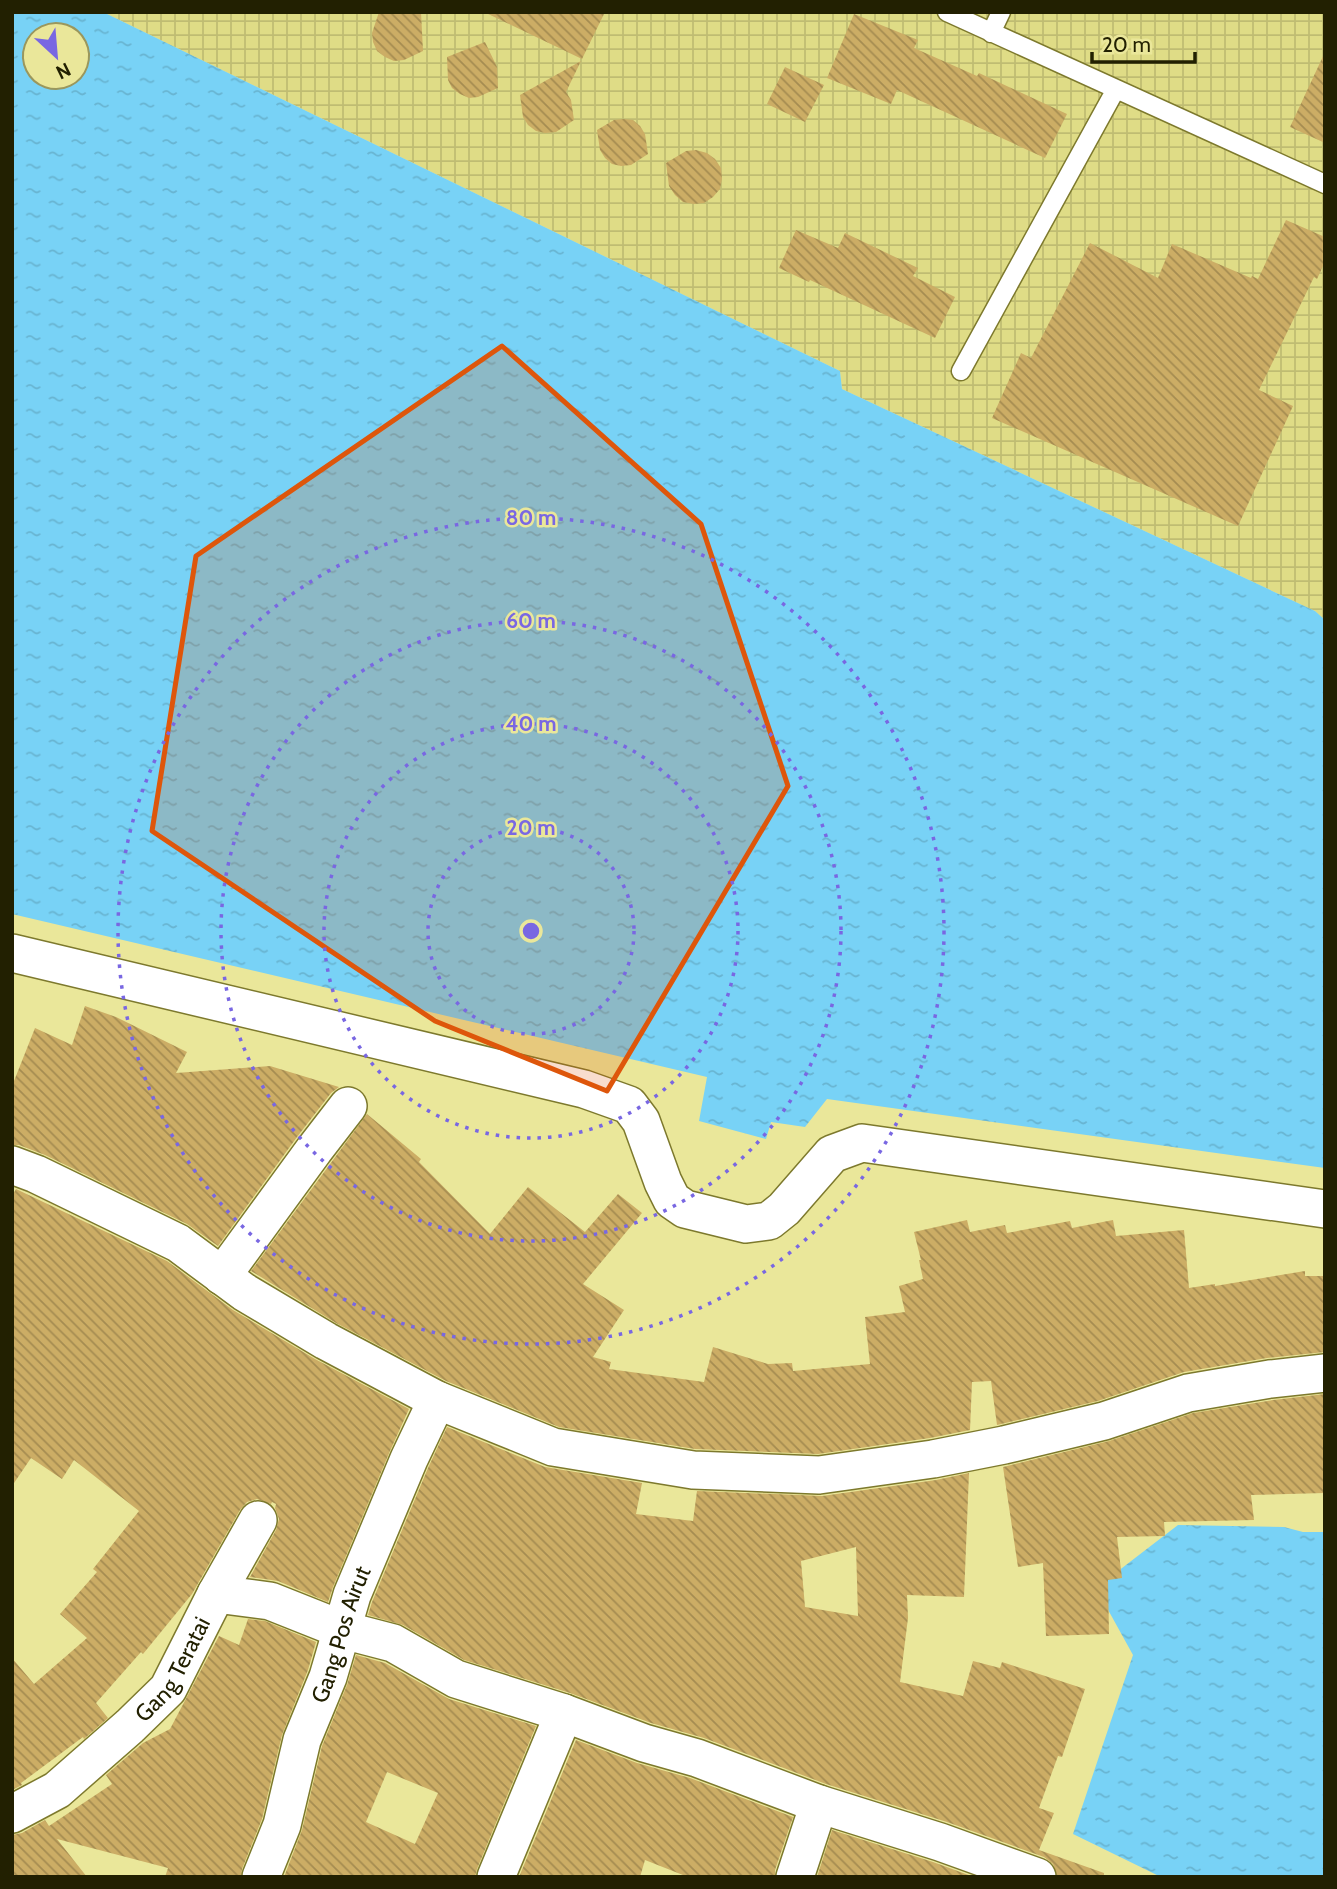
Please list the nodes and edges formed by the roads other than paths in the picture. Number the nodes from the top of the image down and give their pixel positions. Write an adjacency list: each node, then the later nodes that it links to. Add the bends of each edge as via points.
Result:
1 (947, 12): 3 (lane)
2 (1000, 12): 3 (lane)
3 (991, 33): 4 (lane)
4 (1116, 89): 5 (lane); 6 (lane)
5 (1325, 184)
6 (961, 371)
7 (12, 953): 10 (street, via 584,1089 629,1105 641,1121 672,1200 685,1209 746,1224 769,1221 832,1154 862,1143)
8 (348, 1106): 11 (street)
9 (12, 1165): 11 (street, via 178,1242)
10 (1325, 1209)
11 (222, 1276): 13 (street, via 326,1341)
12 (1325, 1373): 13 (street, via 1188,1394 1104,1421 1004,1445 820,1475 694,1470 553,1447)
13 (437, 1400): 16 (street, Gang Pos Airut, via 377,1532)
14 (258, 1520): 15 (street)
15 (216, 1594): 16 (street, Gang Teratai, via 270,1601); 19 (street, Gang Teratai, via 168,1689 57,1790)
16 (343, 1630): 17 (street, Gang Teratai, via 393,1643 456,1679); 20 (street, Gang Pos Airut, via 302,1740 282,1825)
17 (564, 1713): 18 (street, Gang Teratai); 21 (street)
18 (819, 1804): 22 (street); 23 (street, Gang Teratai)
19 (12, 1814)
20 (261, 1877)
21 (496, 1877)
22 (795, 1877)
23 (1037, 1877)

